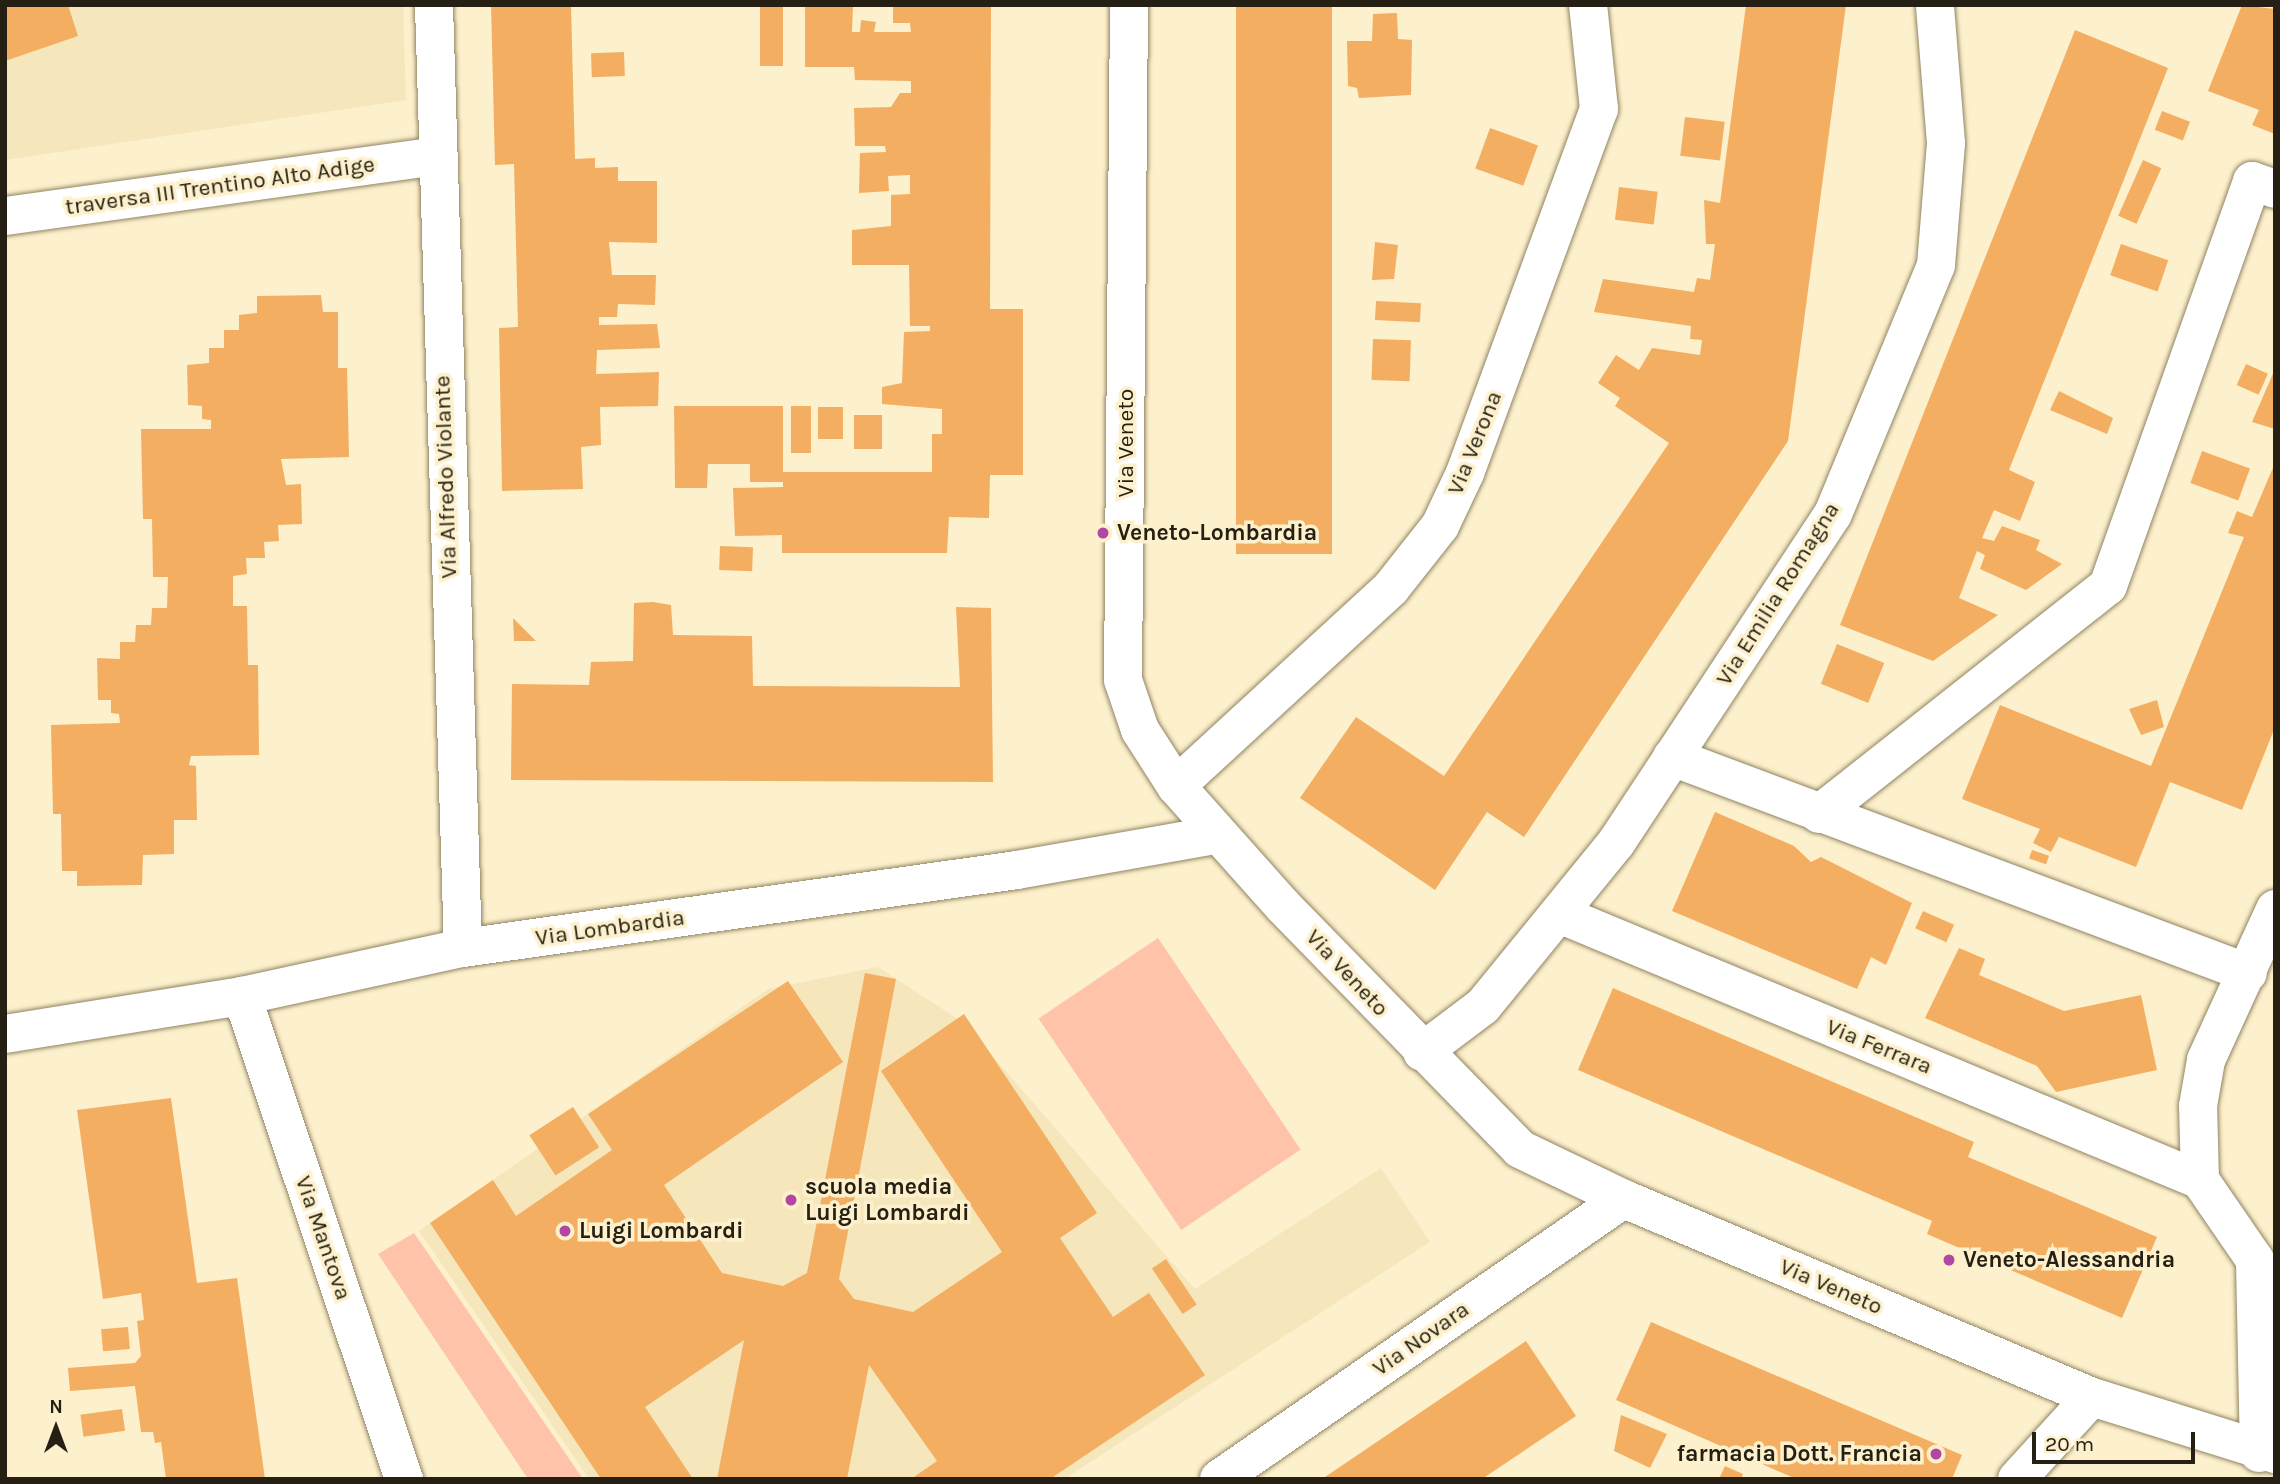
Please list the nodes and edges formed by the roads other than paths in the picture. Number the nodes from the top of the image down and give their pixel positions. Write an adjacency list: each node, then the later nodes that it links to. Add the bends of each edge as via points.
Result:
1 (434, 5): 5 (street, Via Alfredo Violante)
2 (1129, 5): 9 (street, Via Veneto, via 1123,680 1140,730)
3 (1588, 5): 9 (street, Via Verona, via 1599,109 1465,473 1440,526 1391,588)
4 (1935, 5): 8 (street, Via Emilia Romagna, via 1947,143 1936,265 1833,514)
5 (435, 156): 7 (street, traversa III Trentino Alto Adige); 14 (street, Via Alfredo Violante)
6 (2275, 189): 10 (street, via 2252,181 2108,586)
7 (5, 216)
8 (1672, 758): 10 (street); 13 (street, Via Emilia Romagna, via 1616,843)
9 (1176, 786): 11 (street, Via Veneto)
10 (1819, 814): 15 (street)
11 (1216, 835): 14 (street, Via Lombardia, via 1017,870); 18 (street, Via Veneto)
12 (2275, 909): 15 (street)
13 (1559, 914): 18 (street, Via Emilia Romagna, via 1483,1006); 19 (street, Via Ferrara)
14 (463, 948): 16 (street, Via Lombardia)
15 (2248, 973): 19 (street, via 2206,1060 2198,1106)
16 (242, 996): 17 (street, Via Lombardia); 23 (street, Via Mantova)
17 (5, 1034)
18 (1422, 1052): 20 (street, Via Veneto, via 1520,1149)
19 (2200, 1180): 22 (street, via 2255,1260)
20 (1623, 1199): 21 (street, Via Veneto); 24 (street, Via Novara)
21 (2092, 1397): 22 (street, Via Veneto); 25 (street)
22 (2258, 1462)
23 (404, 1479)
24 (1219, 1479)
25 (2017, 1479)

